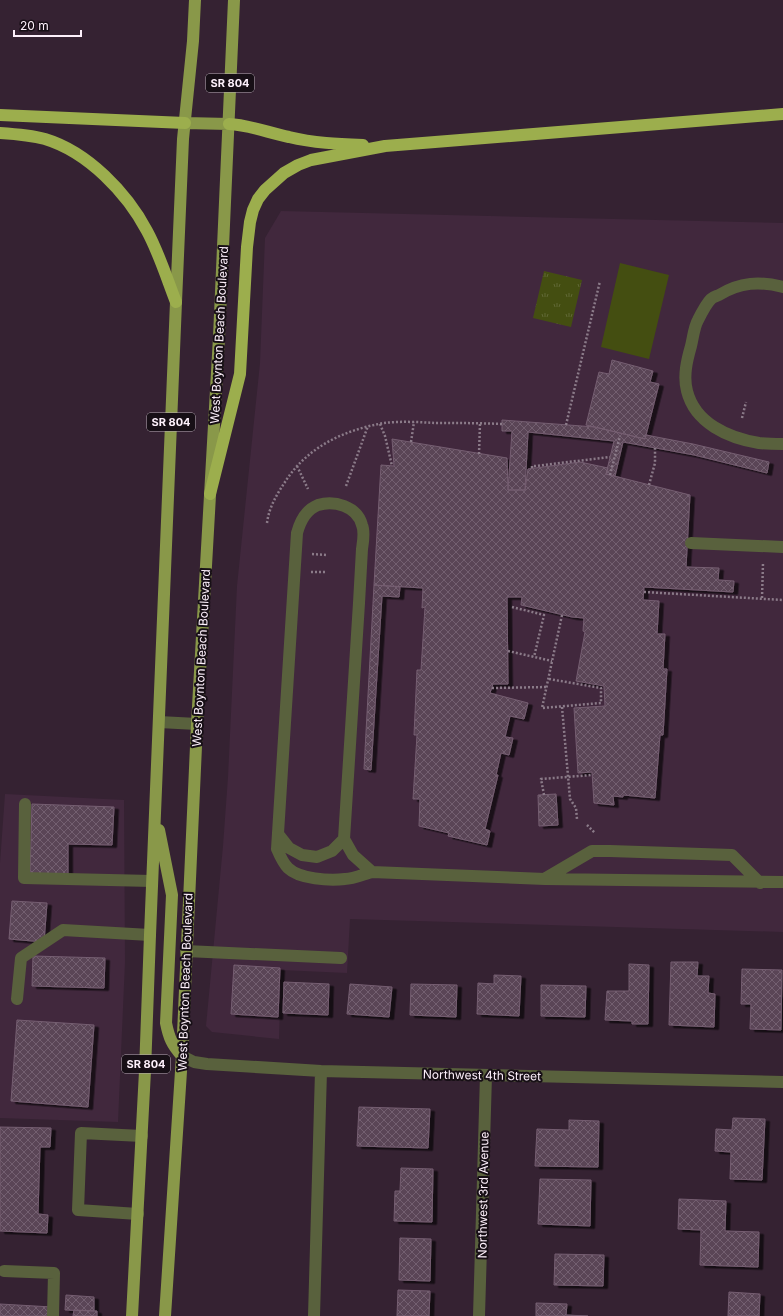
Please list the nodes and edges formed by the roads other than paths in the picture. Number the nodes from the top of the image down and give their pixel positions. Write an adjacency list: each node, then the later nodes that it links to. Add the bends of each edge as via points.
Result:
1 (194, 0): 5 (main road, SR 804)
2 (234, 0): 6 (main road, West Boynton Beach Boulevard / SR 804)
3 (783, 114): 8 (highway)
4 (0, 116): 5 (highway)
5 (186, 123): 6 (main road); 10 (main road, SR 804)
6 (229, 124): 8 (highway, via 321,143); 12 (main road, West Boynton Beach Boulevard / SR 804)
7 (0, 133): 10 (highway, via 31,136 64,147 81,157 114,185 148,233)
8 (385, 146): 12 (highway, via 310,160 298,165 284,173 258,199 248,234 240,374)
9 (783, 287): 11 (street, via 752,283 731,287 711,300 697,321 685,376 687,391 696,411 709,425 737,438 758,443)
10 (176, 302): 15 (main road, SR 804)
11 (783, 444)
12 (210, 494): 16 (main road, West Boynton Beach Boulevard / SR 804)
13 (691, 543): 14 (street)
14 (783, 547)
15 (158, 722): 16 (street); 18 (main road, SR 804)
16 (196, 724): 27 (main road, West Boynton Beach Boulevard / SR 804)
17 (25, 804): 23 (street, via 24,878)
18 (155, 811): 23 (main road, SR 804); 30 (main road, via 172,894 166,1023 168,1036)
19 (278, 834): 20 (street, via 289,848 302,855 317,857 332,851); 20 (street, via 297,533 300,522 315,506 337,503 348,507 356,515 362,525 363,535); 21 (street, via 277,849 281,859 298,875 309,878 346,879)
20 (344, 839): 21 (street, via 353,855)
21 (372, 872): 22 (street)
22 (545, 879): 25 (street); 25 (street, via 592,851 732,855)
23 (152, 881): 26 (main road, SR 804)
24 (783, 882): 25 (street)
25 (760, 883)
26 (150, 935): 29 (street, via 63,930 21,958); 34 (main road, SR 804)
27 (186, 951): 28 (street); 30 (main road, West Boynton Beach Boulevard / SR 804)
28 (341, 958)
29 (17, 999)
30 (182, 1056): 31 (street, Northwest 4th Street, via 194,1062 208,1064); 39 (main road, West Boynton Beach Boulevard / SR 804)
31 (321, 1071): 32 (street, Northwest 4th Street); 40 (street)
32 (486, 1075): 33 (street, Northwest 4th Street); 41 (street, Northwest 3rd Avenue)
33 (783, 1082)
34 (142, 1136): 35 (main road, SR 804); 35 (street, via 81,1133 78,1210)
35 (138, 1214): 38 (main road, SR 804)
36 (4, 1272): 37 (street, via 54,1273)
37 (53, 1316)
38 (132, 1316)
39 (166, 1316)
40 (314, 1316)
41 (480, 1316)

